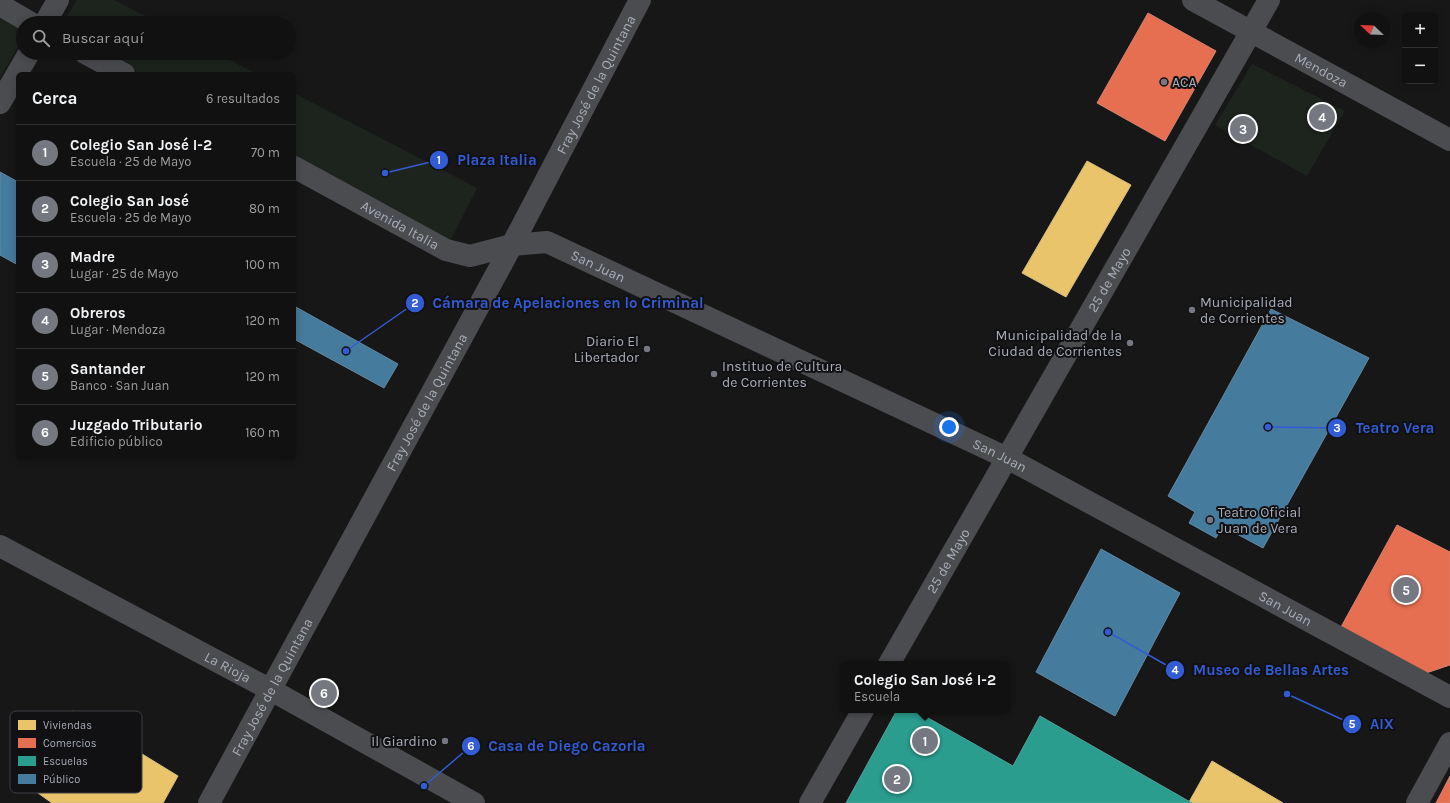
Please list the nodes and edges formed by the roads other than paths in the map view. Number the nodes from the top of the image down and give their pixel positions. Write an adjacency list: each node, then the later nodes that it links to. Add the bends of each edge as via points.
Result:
1 (58, 0): 7 (street)
2 (640, 0): 17 (street, Fray José de la Quintana)
3 (1193, 0): 8 (street, Mendoza)
4 (1269, 0): 8 (street, 25 de Mayo)
5 (0, 5): 6 (street)
6 (19, 16)
7 (49, 16)
8 (1251, 32): 15 (street, Mendoza); 18 (street, 25 de Mayo)
9 (25, 60): 11 (street)
10 (98, 60): 12 (street)
11 (18, 72)
12 (120, 72)
13 (16, 75): 14 (street)
14 (0, 103)
15 (1450, 140)
16 (296, 168): 17 (street, Avenida Italia, via 446,250 470,256)
17 (512, 245): 18 (street, San Juan, via 547,242); 21 (street, Fray José de la Quintana)
18 (1007, 458): 20 (street, 25 de Mayo); 22 (street, San Juan)
19 (0, 546): 21 (street, La Rioja)
20 (891, 661)
21 (271, 690): 25 (street, Fray José de la Quintana); 26 (street, La Rioja)
22 (1450, 698)
23 (861, 713): 27 (street)
24 (1450, 743): 28 (street)
25 (209, 803)
26 (474, 803)
27 (810, 803)
28 (1417, 803)

